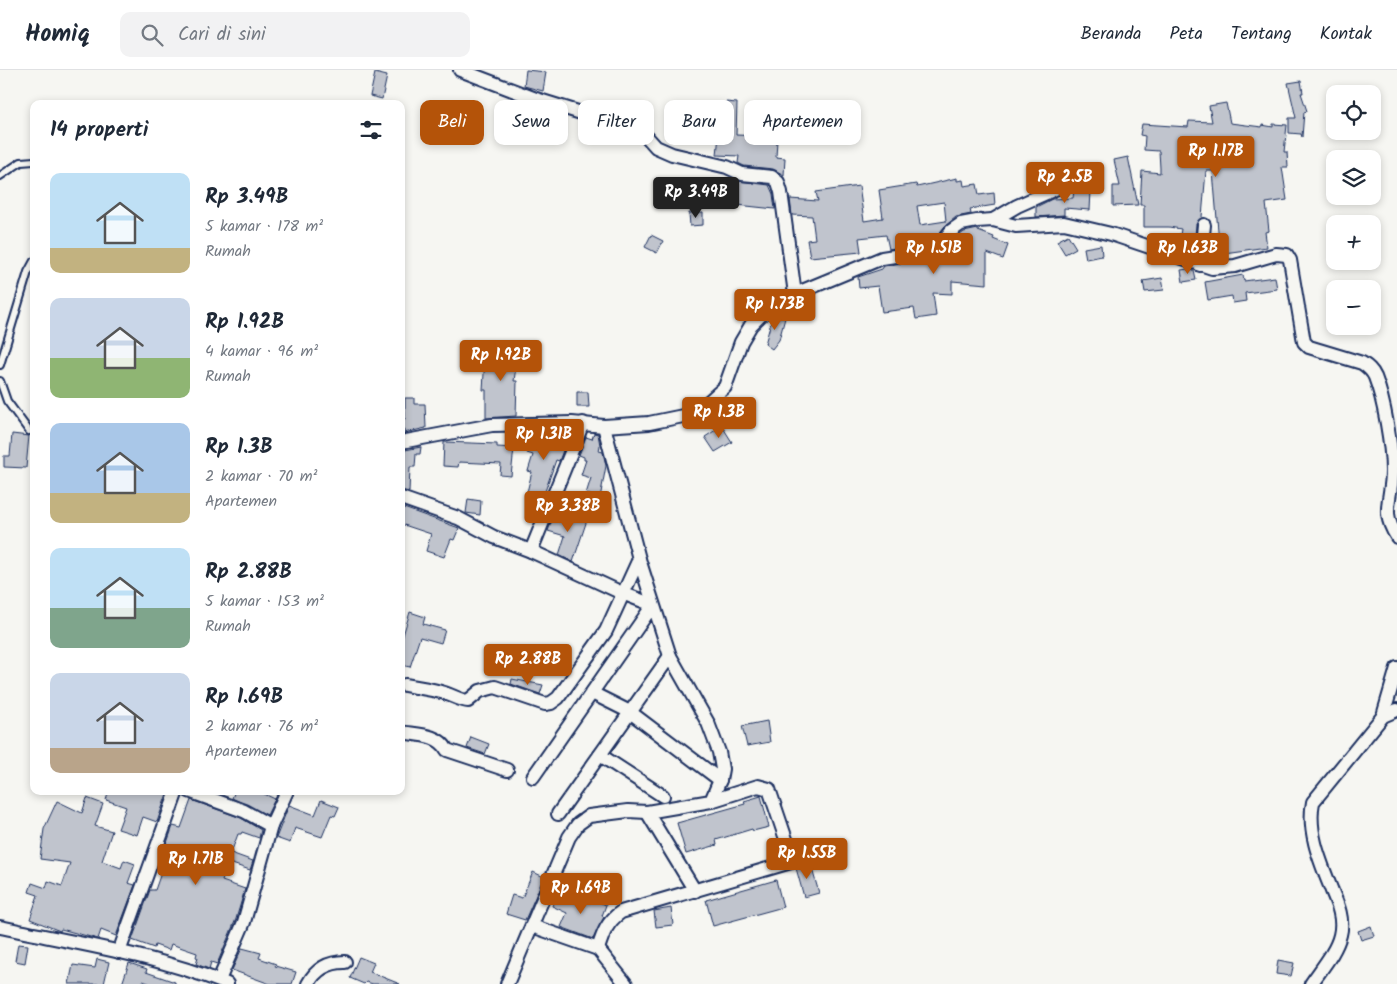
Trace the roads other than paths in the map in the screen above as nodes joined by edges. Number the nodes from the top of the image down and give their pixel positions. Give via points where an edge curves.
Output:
1 (460, 70) edge
2 (30, 161) edge
3 (1091, 173) dead end
4 (0, 176) edge
5 (993, 220) junction
6 (1204, 225) dead end
7 (1200, 265) junction
8 (30, 268) edge
9 (795, 294) junction
10 (0, 365) edge
11 (0, 381) edge
12 (583, 423) junction
13 (604, 426) junction
14 (29, 432) dead end
15 (405, 441) edge
16 (405, 499) edge
17 (1397, 537) edge
18 (531, 550) junction
19 (639, 559) junction
20 (622, 593) junction
21 (653, 605) junction
22 (670, 656) junction
23 (1397, 668) edge
24 (405, 687) edge
25 (592, 693) junction
26 (1397, 710) edge
27 (630, 712) junction
28 (1383, 716) junction
29 (405, 733) edge
30 (600, 755) junction
31 (507, 770) dead end
32 (533, 777) dead end
33 (720, 780) junction
34 (176, 795) edge
35 (201, 795) edge
36 (285, 795) edge
37 (663, 796) dead end
38 (711, 801) junction
39 (647, 812) junction
40 (558, 814) dead end
41 (271, 826) junction
42 (695, 892) junction
43 (532, 926) junction
44 (0, 927) edge
45 (598, 949) junction
46 (119, 952) junction
47 (345, 962) dead end
48 (223, 983) edge
49 (308, 984) edge
50 (507, 984) edge
51 (626, 984) edge
52 (1311, 984) edge

1 - 9 street via 536,99 636,130 656,147 672,154 742,174 772,177 778,182 780,192
2 - 4 lane via 20,162
3 - 5 street
5 - 7 street via 1016,226 1064,223 1111,234
5 - 9 street via 961,224 942,242 926,251 882,258
6 - 7 street
7 - 17 street via 1212,268 1235,266 1276,254 1287,256 1304,342 1309,347 1370,368 1375,376 1385,420 1392,470 1387,516
8 - 10 lane
9 - 13 street via 768,308 751,325 741,342 726,387 706,404 683,416
11 - 14 lane via 7,401
12 - 13 street
12 - 15 street via 492,425
12 - 18 street
13 - 19 street
16 - 18 street
18 - 20 street
19 - 20 street
19 - 21 street
20 - 21 street
20 - 24 street via 606,631 562,693 551,703 545,704 495,687 480,691 468,702 441,692
21 - 22 street
21 - 25 street
22 - 27 street
22 - 33 street via 708,722 719,752
23 - 28 street
25 - 27 street
25 - 32 street
26 - 28 street
27 - 30 street
27 - 33 street
28 - 52 street via 1313,802 1310,816 1314,840 1342,922 1335,948
29 - 31 street via 437,739 447,750
30 - 37 street
30 - 40 street
33 - 38 street
34 - 46 street
35 - 41 street via 244,811
36 - 41 street
38 - 39 street
38 - 42 street via 758,786 769,789 792,860 788,864
39 - 42 street
39 - 43 street via 589,816 578,824
41 - 48 street
42 - 45 street via 621,912 606,927
43 - 45 street
43 - 50 street
44 - 46 street
45 - 51 street
46 - 48 street via 203,974
47 - 49 street via 320,968

